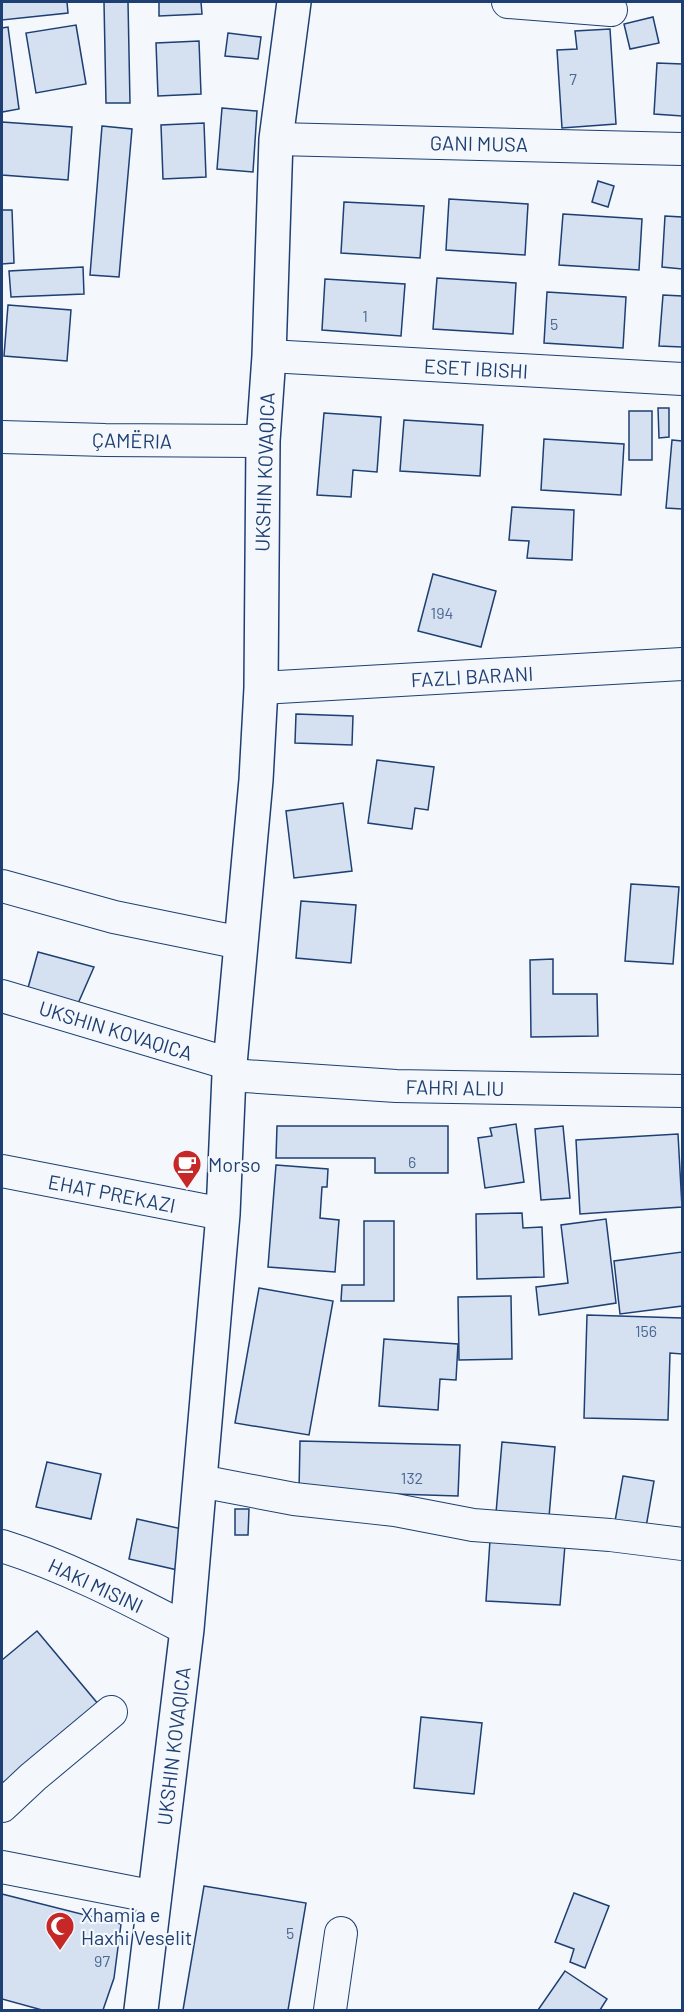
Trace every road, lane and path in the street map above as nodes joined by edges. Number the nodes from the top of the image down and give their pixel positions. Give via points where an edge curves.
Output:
1 (294, 2) edge
2 (508, 2) edge
3 (611, 10) dead end
4 (276, 139) junction
5 (682, 149) edge
6 (268, 356) junction
7 (682, 379) edge
8 (2, 436) edge
9 (263, 441) junction
10 (682, 664) edge
11 (261, 688) junction
12 (2, 886) edge
13 (241, 943) junction
14 (2, 996) edge
15 (229, 1070) junction
16 (682, 1091) edge
17 (2, 1171) edge
18 (223, 1214) junction
19 (200, 1480) junction
20 (682, 1544) edge
21 (2, 1546) edge
22 (187, 1629) junction
23 (111, 1712) dead end
24 (2, 1806) edge
25 (2, 1867) edge
26 (155, 1897) junction
27 (342, 1933) dead end
28 (141, 2010) edge
29 (330, 2010) edge

1 - 4 street, UKSHIN KOVAQICA
2 - 3 street
4 - 5 street, GANI MUSA
4 - 6 street, UKSHIN KOVAQICA
6 - 7 street, ESET IBISHI
6 - 9 street, UKSHIN KOVAQICA
8 - 9 street, ÇAMËRIA
9 - 11 street, UKSHIN KOVAQICA
10 - 11 street, FAZLI BARANI
11 - 13 street, UKSHIN KOVAQICA
12 - 13 street via 114,917
13 - 15 street, UKSHIN KOVAQICA
14 - 15 street, UKSHIN KOVAQICA
15 - 16 street, FAHRI ALIU via 396,1086
15 - 18 street, UKSHIN KOVAQICA
17 - 18 street, EHAT PREKAZI
18 - 19 street, UKSHIN KOVAQICA
19 - 20 street via 294,1499 395,1510 472,1525
19 - 22 street, UKSHIN KOVAQICA
21 - 22 street, HAKI MISINI via 85,1579
22 - 26 street, UKSHIN KOVAQICA
23 - 24 street
25 - 26 street
26 - 28 street, UKSHIN KOVAQICA
27 - 29 street

